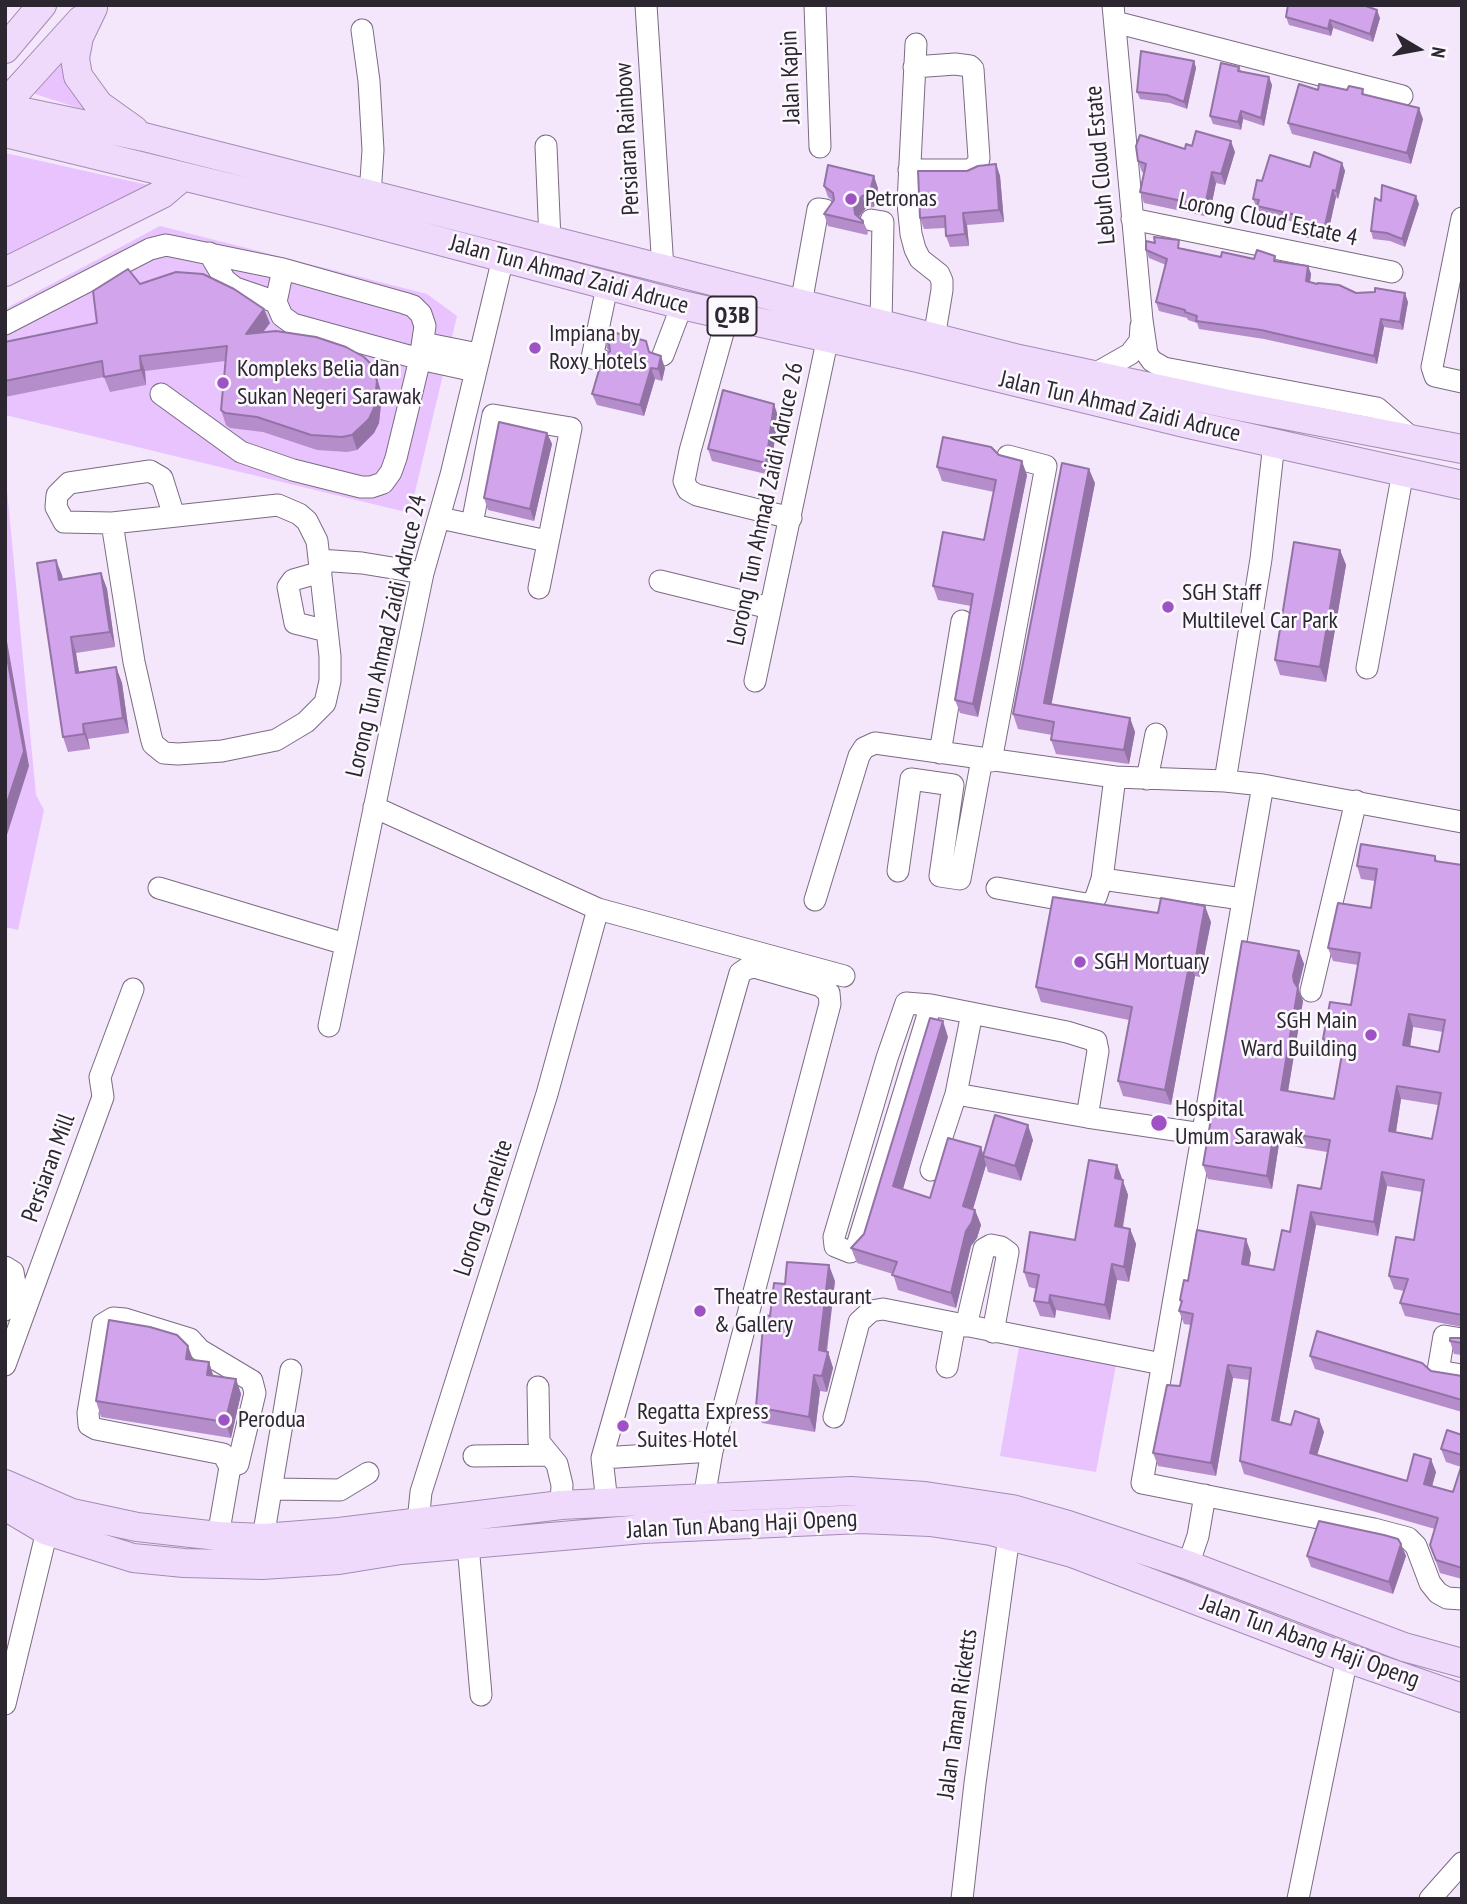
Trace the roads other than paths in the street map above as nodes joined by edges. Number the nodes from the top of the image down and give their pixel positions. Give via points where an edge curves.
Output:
1 (42, 5) edge
2 (646, 5) edge
3 (815, 5) edge
4 (94, 7) edge
5 (1114, 13) edge
6 (362, 30) dead end
7 (916, 44) dead end
8 (5, 49) edge
9 (914, 67) junction
10 (1402, 96) dead end
11 (5, 106) edge
12 (5, 133) edge
13 (144, 137) junction
14 (546, 146) dead end
15 (820, 147) dead end
16 (909, 170) junction
17 (182, 177) junction
18 (370, 195) junction
19 (825, 211) edge
20 (1462, 218) edge
21 (1132, 219) junction
22 (871, 220) dead end
23 (550, 240) junction
24 (209, 253) junction
25 (503, 258) junction
26 (283, 269) junction
27 (663, 269) junction
28 (5, 272) edge
29 (1392, 272) dead end
30 (607, 286) junction
31 (276, 302) junction
32 (801, 304) junction
33 (682, 305) junction
34 (728, 315) junction
35 (1142, 320) junction
36 (5, 324) edge
37 (881, 324) junction
38 (828, 337) junction
39 (934, 338) junction
40 (421, 351) junction
41 (663, 355) edge
42 (601, 360) edge
43 (476, 363) junction
44 (1164, 369) junction
45 (1093, 375) junction
46 (1132, 382) junction
47 (1462, 382) edge
48 (161, 394) dead end
49 (466, 409) junction
50 (493, 415) junction
51 (1414, 440) junction
52 (1274, 443) junction
53 (1462, 449) edge
54 (1008, 456) edge
55 (1403, 472) junction
56 (1462, 485) edge
57 (174, 516) junction
58 (440, 518) junction
59 (791, 518) junction
60 (112, 523) junction
61 (472, 524) junction
62 (547, 541) junction
63 (320, 566) junction
64 (423, 573) junction
65 (660, 581) dead end
66 (538, 588) dead end
67 (770, 608) junction
68 (962, 621) dead end
69 (327, 631) junction
70 (1367, 668) dead end
71 (755, 681) dead end
72 (1156, 734) dead end
73 (948, 754) junction
74 (986, 760) junction
75 (1115, 777) junction
76 (1147, 779) junction
77 (1225, 781) junction
78 (953, 785) junction
79 (1263, 785) junction
80 (1356, 801) junction
81 (374, 807) junction
82 (1462, 822) edge
83 (898, 871) dead end
84 (1102, 879) junction
85 (159, 888) dead end
86 (997, 888) dead end
87 (815, 900) dead end
88 (1242, 900) junction
89 (598, 909) junction
90 (345, 944) junction
91 (844, 976) dead end
92 (133, 989) dead end
93 (1311, 991) dead end
94 (931, 1005) junction
95 (972, 1013) junction
96 (329, 1026) dead end
97 (956, 1094) junction
98 (1087, 1117) junction
99 (1202, 1134) junction
100 (931, 1170) dead end
101 (5, 1267) edge
102 (5, 1310) edge
103 (961, 1325) junction
104 (993, 1332) junction
105 (1462, 1339) edge
106 (1162, 1364) junction
107 (5, 1365) edge
108 (947, 1367) dead end
109 (291, 1370) dead end
110 (1462, 1375) edge
111 (538, 1387) dead end
112 (834, 1417) dead end
113 (712, 1451) junction
114 (549, 1455) junction
115 (474, 1456) dead end
116 (602, 1458) junction
117 (230, 1467) junction
118 (368, 1473) dead end
119 (5, 1485) edge
120 (273, 1489) junction
121 (1205, 1495) junction
122 (704, 1498) junction
123 (607, 1503) junction
124 (5, 1506) edge
125 (561, 1506) junction
126 (418, 1522) junction
127 (47, 1531) junction
128 (218, 1536) junction
129 (1009, 1536) junction
130 (264, 1538) junction
131 (468, 1545) junction
132 (1188, 1565) junction
133 (1462, 1599) edge
134 (1404, 1647) junction
135 (1347, 1658) junction
136 (1462, 1662) edge
137 (1462, 1676) edge
138 (481, 1695) dead end
139 (1462, 1698) edge
140 (5, 1704) edge
141 (1462, 1863) edge
142 (962, 1899) edge
143 (1298, 1899) edge
144 (1430, 1899) edge

1 - 8 main road
2 - 27 street, Persiaran Rainbow
3 - 15 street, Jalan Kapin
4 - 11 main road
4 - 13 main road via 79,37 78,76 99,106
5 - 10 street
5 - 21 street, Lebuh Cloud Estate
6 - 18 street via 373,140
7 - 9 street
9 - 16 street
9 - 16 street via 955,64 973,69 979,158 971,170
11 - 13 main road, Jalan Tun Ahmad Zaidi Adruce
12 - 17 main road, Jalan Tun Ahmad Zaidi Adruce / Q3B
13 - 18 main road, Jalan Tun Ahmad Zaidi Adruce
14 - 23 street
16 - 39 street via 915,249 942,281
17 - 25 main road, Jalan Tun Ahmad Zaidi Adruce / Q3B
17 - 28 main road via 162,194
18 - 23 main road, Jalan Tun Ahmad Zaidi Adruce
19 - 32 street via 818,209
20 - 47 street via 1432,367 1435,376
21 - 29 street, Lorong Cloud Estate 4
21 - 35 street, Lebuh Cloud Estate
22 - 37 street via 884,222
23 - 27 main road, Jalan Tun Ahmad Zaidi Adruce
24 - 26 street
24 - 31 street via 235,288
24 - 36 street via 166,246 150,249
25 - 30 main road, Jalan Tun Ahmad Zaidi Adruce / Q3B
25 - 43 street, Lorong Tun Ahmad Zaidi Adruce 24
26 - 31 street
26 - 40 street via 413,306 425,326
27 - 32 main road, Jalan Tun Ahmad Zaidi Adruce
30 - 33 main road, Jalan Tun Ahmad Zaidi Adruce / Q3B
30 - 42 street via 592,358
31 - 40 street via 282,316 293,324
32 - 37 main road, Jalan Tun Ahmad Zaidi Adruce
33 - 34 main road, Jalan Tun Ahmad Zaidi Adruce / Q3B
33 - 41 street
34 - 38 main road, Jalan Tun Ahmad Zaidi Adruce / Q3B
34 - 59 street via 684,481 697,495
35 - 44 street, Lebuh Cloud Estate via 1147,354
35 - 45 street via 1140,341 1130,354
37 - 39 main road, Jalan Tun Ahmad Zaidi Adruce
38 - 52 main road, Jalan Tun Ahmad Zaidi Adruce / Q3B
38 - 59 street, Lorong Tun Ahmad Zaidi Adruce 26
39 - 45 main road, Jalan Tun Ahmad Zaidi Adruce
40 - 43 street
40 - 48 street via 391,472 372,488 293,470 241,452
43 - 49 street, Lorong Tun Ahmad Zaidi Adruce 24
44 - 46 street
44 - 51 street via 1377,408
45 - 46 main road, Jalan Tun Ahmad Zaidi Adruce
46 - 51 main road, Jalan Tun Ahmad Zaidi Adruce
49 - 50 street
49 - 58 street, Lorong Tun Ahmad Zaidi Adruce 24
50 - 61 street
50 - 62 street via 570,428
51 - 53 main road, Jalan Tun Ahmad Zaidi Adruce
52 - 55 main road, Jalan Tun Ahmad Zaidi Adruce / Q3B
52 - 77 street via 1261,559
54 - 74 street via 1045,466
55 - 56 main road, Jalan Tun Ahmad Zaidi Adruce / Q3B
55 - 70 street
57 - 60 street
57 - 60 street via 162,478 150,471 69,483 57,495 56,508 64,522
57 - 63 street via 278,505 287,508 307,521 317,541
58 - 61 street
58 - 64 street, Lorong Tun Ahmad Zaidi Adruce 24
59 - 67 street, Lorong Tun Ahmad Zaidi Adruce 26
60 - 69 street via 134,662 153,744 164,753 261,744 306,722 325,703 328,692
61 - 62 street
62 - 66 street
63 - 64 street via 362,563
63 - 69 street
63 - 69 street via 288,587 295,623
64 - 81 street, Lorong Tun Ahmad Zaidi Adruce 24
65 - 67 street
67 - 71 street, Lorong Tun Ahmad Zaidi Adruce 26
68 - 73 street
72 - 76 street
73 - 74 street
73 - 78 street
73 - 87 street via 875,743 864,748
74 - 75 street
74 - 78 street via 960,879 940,876
75 - 76 street
75 - 84 street
76 - 77 street
77 - 79 street
78 - 83 street via 911,779
79 - 80 street
79 - 88 street
80 - 82 street
80 - 93 street
81 - 89 street
81 - 90 street, Lorong Tun Ahmad Zaidi Adruce 24
84 - 86 street via 1096,897 1086,904
84 - 88 street
85 - 90 street
88 - 99 street
89 - 91 street
89 - 126 street, Lorong Carmelite via 547,1094 421,1492
90 - 96 street, Lorong Tun Ahmad Zaidi Adruce 24
92 - 107 street, Persiaran Mill via 100,1077 103,1097
94 - 94 street via 910,1002 904,1006 834,1237 835,1246 850,1252 857,1247
94 - 95 street
95 - 97 street
95 - 98 street via 1096,1041
97 - 98 street
97 - 100 street
98 - 99 street
99 - 106 street
101 - 102 street via 13,1272 16,1289
103 - 104 street
103 - 104 street via 984,1250 991,1245 1001,1247 1008,1252
103 - 108 street
103 - 112 street via 883,1309 871,1311 859,1322
104 - 106 street
105 - 110 street via 1444,1336 1438,1371
106 - 121 street via 1142,1483
109 - 120 street
111 - 114 street via 540,1442
113 - 116 street
113 - 116 street via 831,1004 829,993 821,986 754,967 740,973
113 - 122 street
114 - 115 street
114 - 125 street via 557,1464 562,1485
116 - 123 street
117 - 117 street via 223,1454 89,1425 103,1324 113,1318 125,1319 190,1339 252,1381 255,1393 238,1464
117 - 128 street
118 - 120 street via 340,1490
119 - 128 main road, Jalan Tun Abang Haji Openg via 72,1513 137,1527
120 - 130 street
121 - 132 street
121 - 133 street via 1408,1538 1438,1593
122 - 123 main road, Jalan Tun Abang Haji Openg
122 - 132 main road, Jalan Tun Abang Haji Openg via 851,1491 925,1496 1012,1509
123 - 125 main road, Jalan Tun Abang Haji Openg
124 - 127 main road, Jalan Tun Abang Haji Openg
125 - 126 main road, Jalan Tun Abang Haji Openg
126 - 130 main road, Jalan Tun Abang Haji Openg
127 - 131 main road, Jalan Tun Abang Haji Openg via 133,1558 184,1563 262,1565
127 - 140 street
128 - 130 main road, Jalan Tun Abang Haji Openg
129 - 131 main road, Jalan Tun Abang Haji Openg via 930,1522 861,1519 643,1529
129 - 135 main road, Jalan Tun Abang Haji Openg via 1072,1553
129 - 142 street, Jalan Taman Ricketts
131 - 138 street
132 - 134 main road, Jalan Tun Abang Haji Openg
134 - 136 main road, Jalan Tun Abang Haji Openg
134 - 137 main road via 1439,1669
135 - 139 main road, Jalan Tun Abang Haji Openg
135 - 143 street
141 - 144 street

